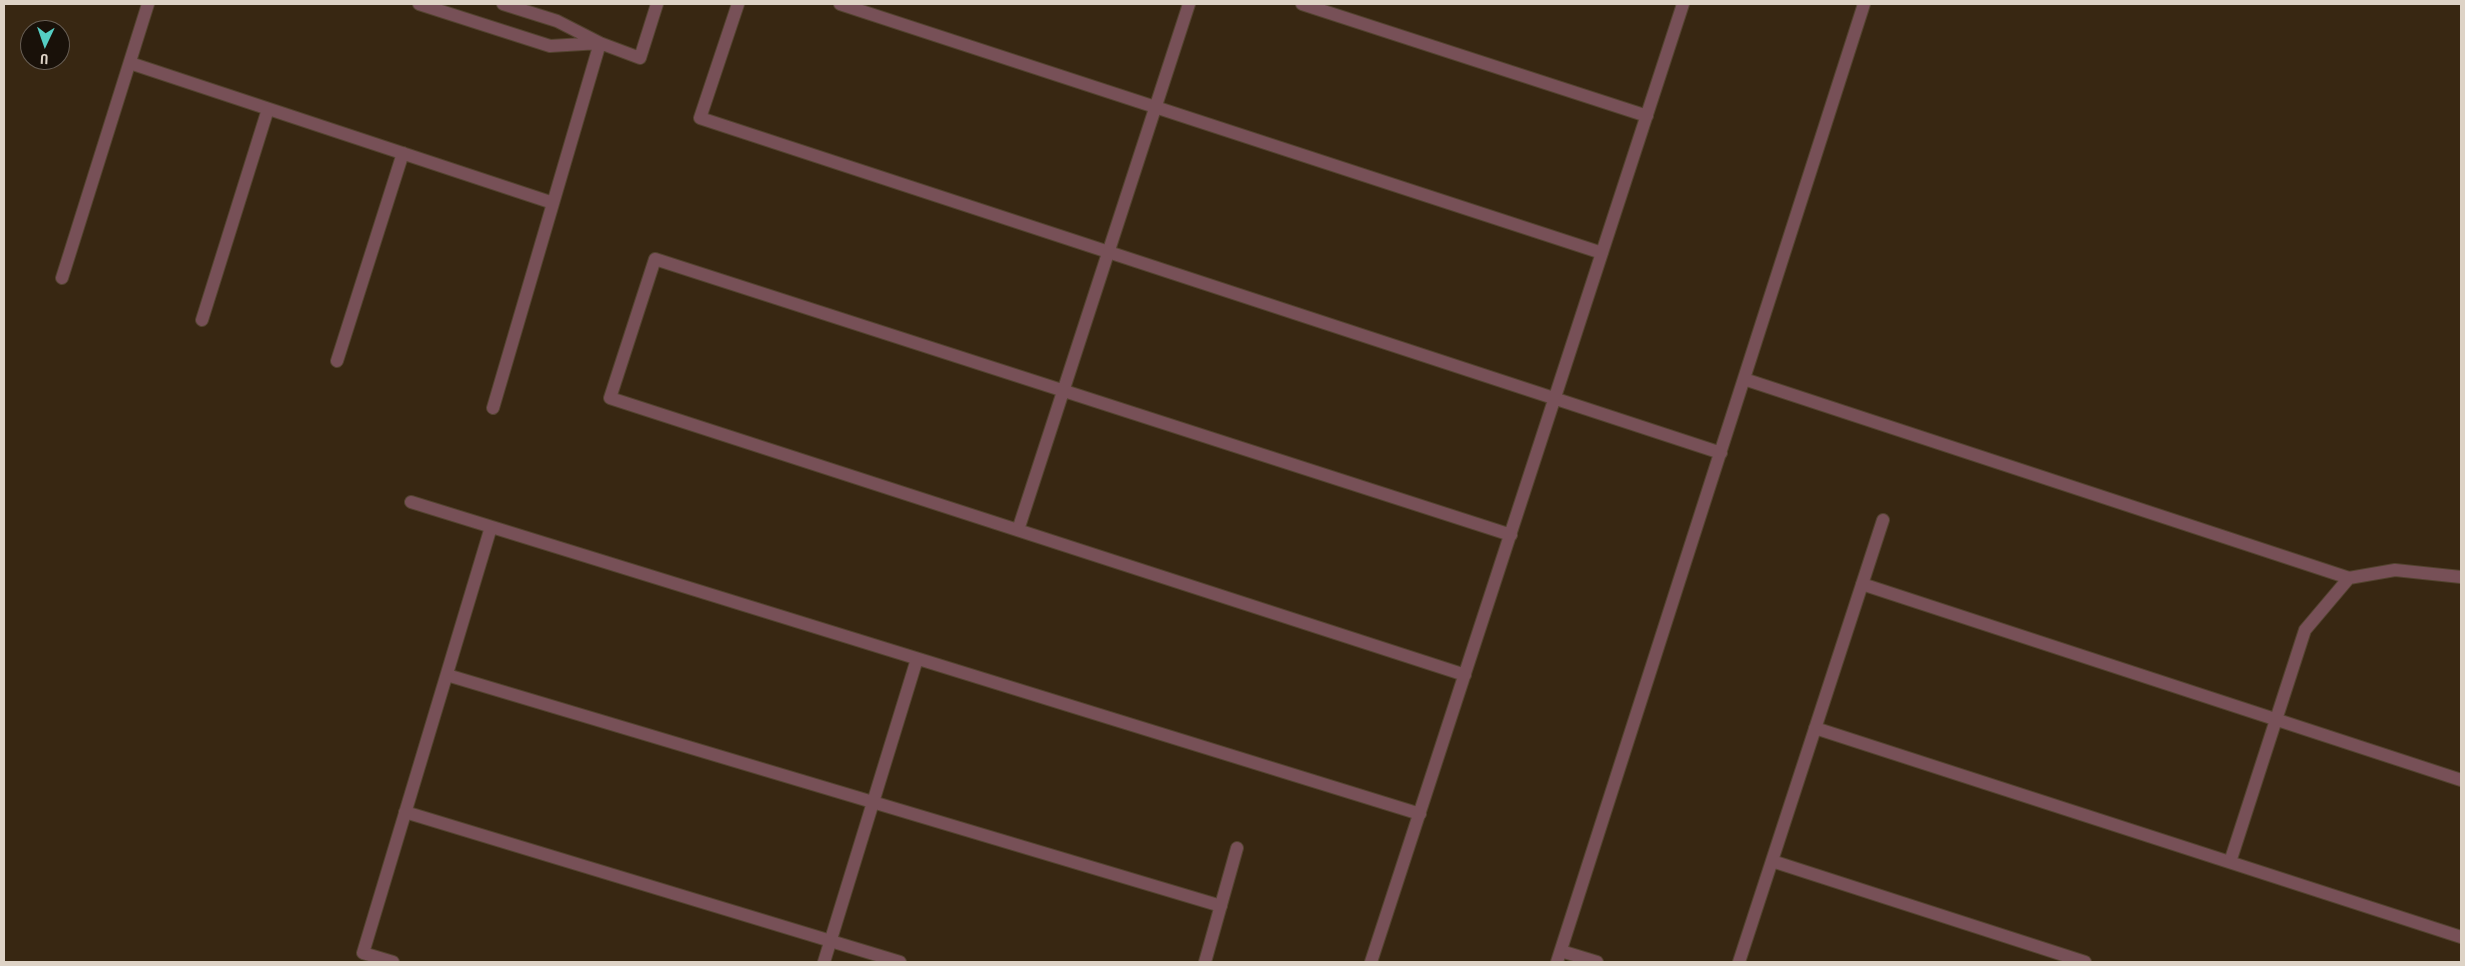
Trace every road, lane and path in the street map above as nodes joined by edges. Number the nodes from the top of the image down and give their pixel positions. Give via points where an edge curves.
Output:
1 (148, 4) edge
2 (419, 4) edge
3 (503, 4) edge
4 (657, 4) edge
5 (738, 4) edge
6 (840, 4) edge
7 (1189, 4) edge
8 (1302, 4) edge
9 (1683, 4) edge
10 (1864, 4) edge
11 (600, 44) junction
12 (130, 63) junction
13 (1156, 107) junction
14 (268, 109) junction
15 (1647, 116) junction
16 (402, 153) junction
17 (553, 203) junction
18 (1108, 252) junction
19 (1602, 254) junction
20 (62, 278) dead end
21 (202, 320) dead end
22 (337, 361) dead end
23 (1744, 379) junction
24 (1064, 391) junction
25 (1555, 399) junction
26 (493, 408) dead end
27 (1721, 453) junction
28 (411, 502) dead end
29 (1883, 520) dead end
30 (491, 527) junction
31 (1018, 530) junction
32 (1511, 535) junction
33 (2461, 576) edge
34 (2349, 578) junction
35 (1862, 584) junction
36 (917, 659) junction
37 (447, 674) junction
38 (1465, 675) junction
39 (2276, 719) junction
40 (1815, 728) junction
41 (2461, 780) edge
42 (873, 802) junction
43 (405, 812) junction
44 (1420, 814) junction
45 (1237, 848) dead end
46 (1772, 861) junction
47 (2230, 862) junction
48 (1221, 906) junction
49 (2461, 937) edge
50 (831, 941) junction
51 (1559, 956) edge
52 (393, 962) edge
53 (824, 962) edge
54 (900, 962) edge
55 (1205, 962) edge
56 (1371, 962) edge
57 (1597, 962) edge
58 (1739, 962) edge
59 (2085, 962) edge

1 - 12 street
2 - 11 street via 550,46
3 - 11 street via 557,21
4 - 11 street via 640,58
5 - 18 street via 700,118
6 - 13 street
7 - 13 street
8 - 15 street
9 - 15 street
10 - 23 street
11 - 17 street
12 - 14 street
12 - 20 street
13 - 18 street
13 - 19 street
14 - 16 street
14 - 21 street
15 - 19 street
16 - 17 street
16 - 22 street
17 - 26 street
18 - 24 street
18 - 25 street
19 - 25 street
23 - 27 street
23 - 34 street
24 - 31 street
24 - 31 street via 656,259 610,398
24 - 32 street
25 - 27 street
25 - 32 street
27 - 51 street
28 - 30 street
29 - 35 street
30 - 36 street
30 - 37 street
31 - 38 street
32 - 38 street
33 - 34 street via 2395,570
34 - 39 street via 2305,630
35 - 39 street
35 - 40 street
36 - 42 street
36 - 44 street
37 - 42 street
37 - 43 street
38 - 44 street
39 - 41 street
39 - 47 street
40 - 46 street
40 - 47 street
42 - 48 street
42 - 50 street
43 - 50 street
43 - 52 street via 363,953
44 - 56 street
45 - 48 street
46 - 58 street
46 - 59 street
47 - 49 street
48 - 55 street
50 - 53 street
50 - 54 street
51 - 57 street

